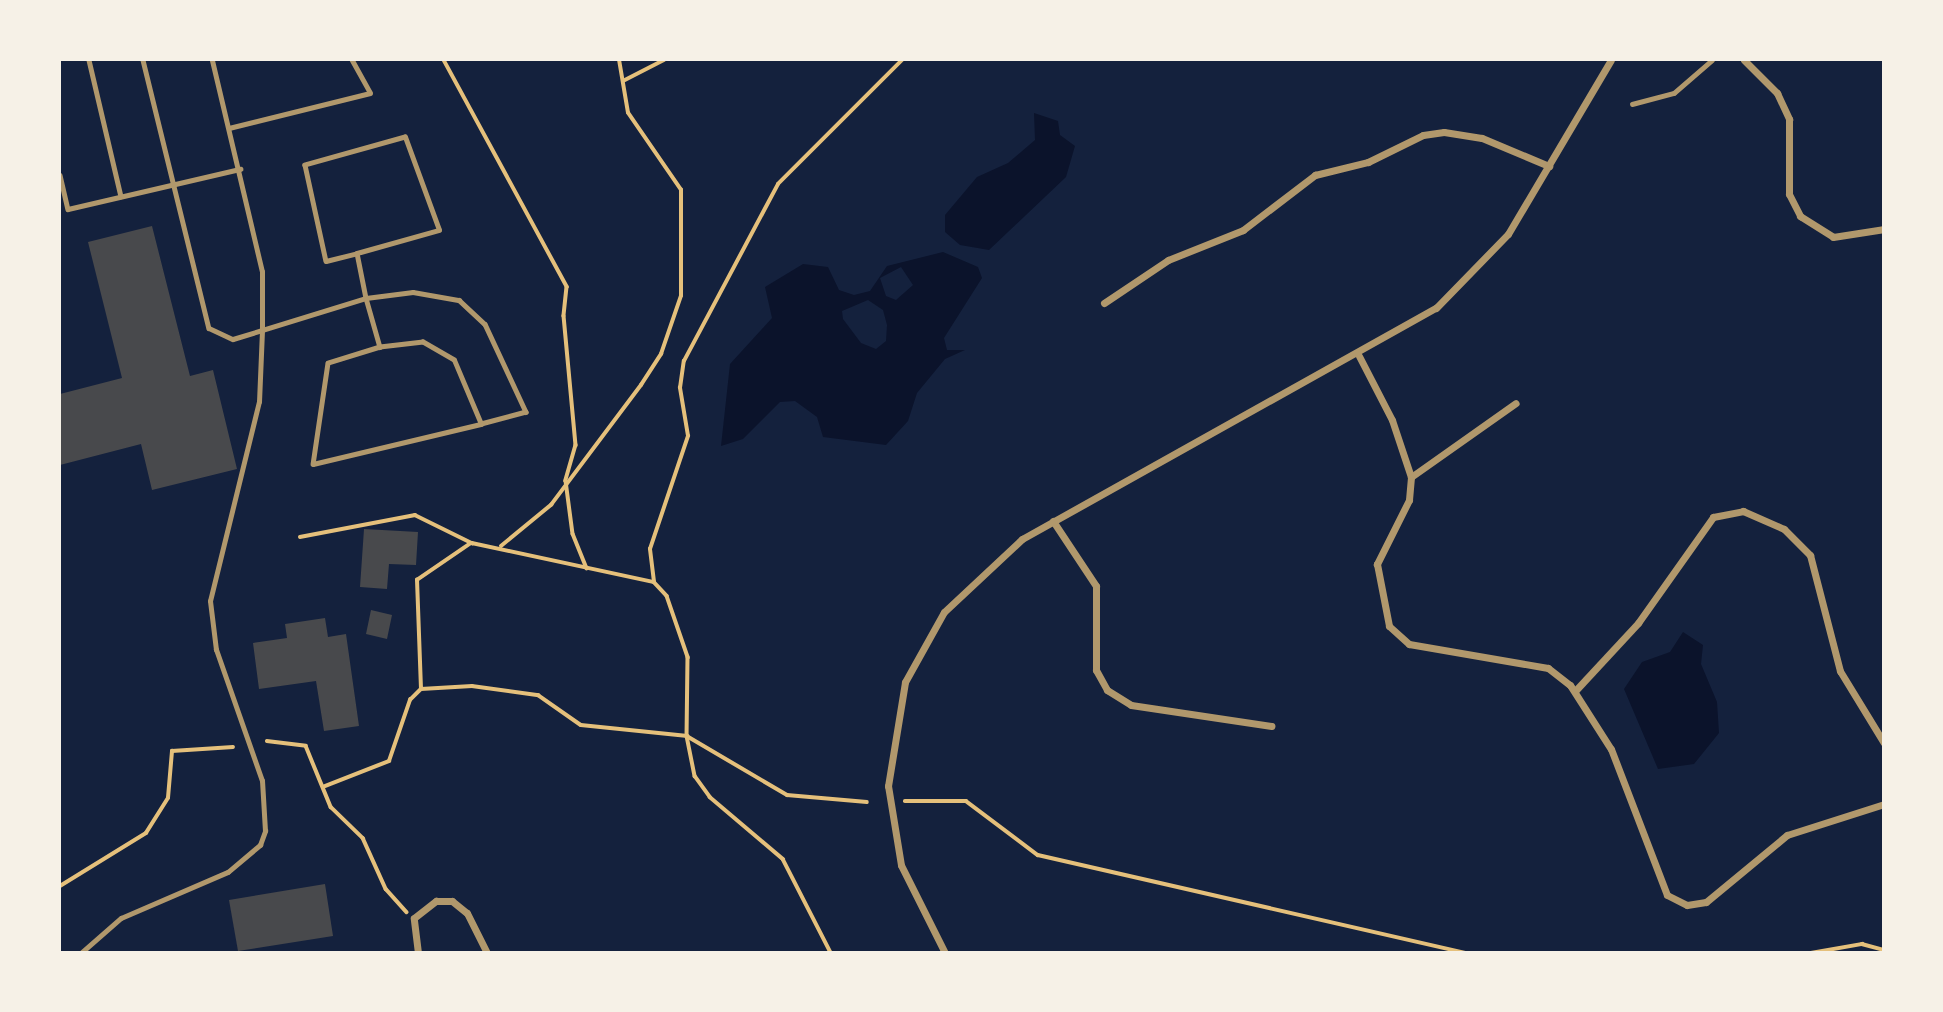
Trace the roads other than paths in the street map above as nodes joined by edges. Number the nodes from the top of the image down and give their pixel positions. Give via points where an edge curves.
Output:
1 (89, 60) edge
2 (143, 60) edge
3 (212, 60) edge
4 (352, 60) edge
5 (1611, 60) edge
6 (1712, 60) edge
7 (1744, 60) edge
8 (1633, 104) dead end
9 (229, 128) junction
10 (1549, 166) junction
11 (240, 169) junction
12 (60, 175) edge
13 (173, 184) junction
14 (121, 196) junction
15 (1884, 229) edge
16 (358, 253) junction
17 (366, 298) junction
18 (1104, 303) dead end
19 (262, 329) junction
20 (380, 348) junction
21 (1359, 356) junction
22 (1516, 404) dead end
23 (481, 424) junction
24 (1411, 477) junction
25 (1053, 521) junction
26 (1576, 691) junction
27 (1271, 726) dead end
28 (1884, 743) edge
29 (1884, 804) edge
30 (81, 953) edge
31 (418, 953) edge
32 (487, 953) edge
33 (945, 953) edge

1 - 14 lane
2 - 13 lane
3 - 9 lane
4 - 9 lane via 370,93
5 - 10 street
6 - 8 lane via 1674,93
7 - 15 street via 1786,112 1789,194 1800,216 1833,237
9 - 11 lane
10 - 18 street via 1482,138 1456,132 1423,135 1368,162 1315,175 1243,230 1168,260
10 - 21 street via 1508,234 1465,283
11 - 13 lane
11 - 19 lane via 262,272
12 - 14 lane via 68,209
13 - 14 lane
13 - 19 lane via 209,328 233,339
16 - 16 lane via 327,261 304,165 405,137 439,230
16 - 17 lane
17 - 19 lane
17 - 20 lane
17 - 23 lane via 413,292 459,300 485,324 526,412
19 - 30 lane via 259,402 210,601 216,650 262,781 265,831 260,845 228,872 121,918
20 - 23 lane via 423,342 454,359
20 - 23 lane via 328,363 313,464
21 - 24 street via 1392,420
21 - 25 street
22 - 24 street
24 - 26 street via 1409,500 1377,564 1382,607 1395,635 1409,643 1548,668
25 - 27 street via 1096,586 1096,670 1107,690 1131,705
25 - 33 street via 990,563 944,612 905,682 894,720 888,760 892,826 916,903
26 - 28 street via 1638,623 1713,517 1744,511 1784,529 1810,555 1840,671
26 - 29 street via 1611,749 1658,882 1687,905 1716,897 1787,835
31 - 32 street via 414,918 436,901 452,901 467,913

